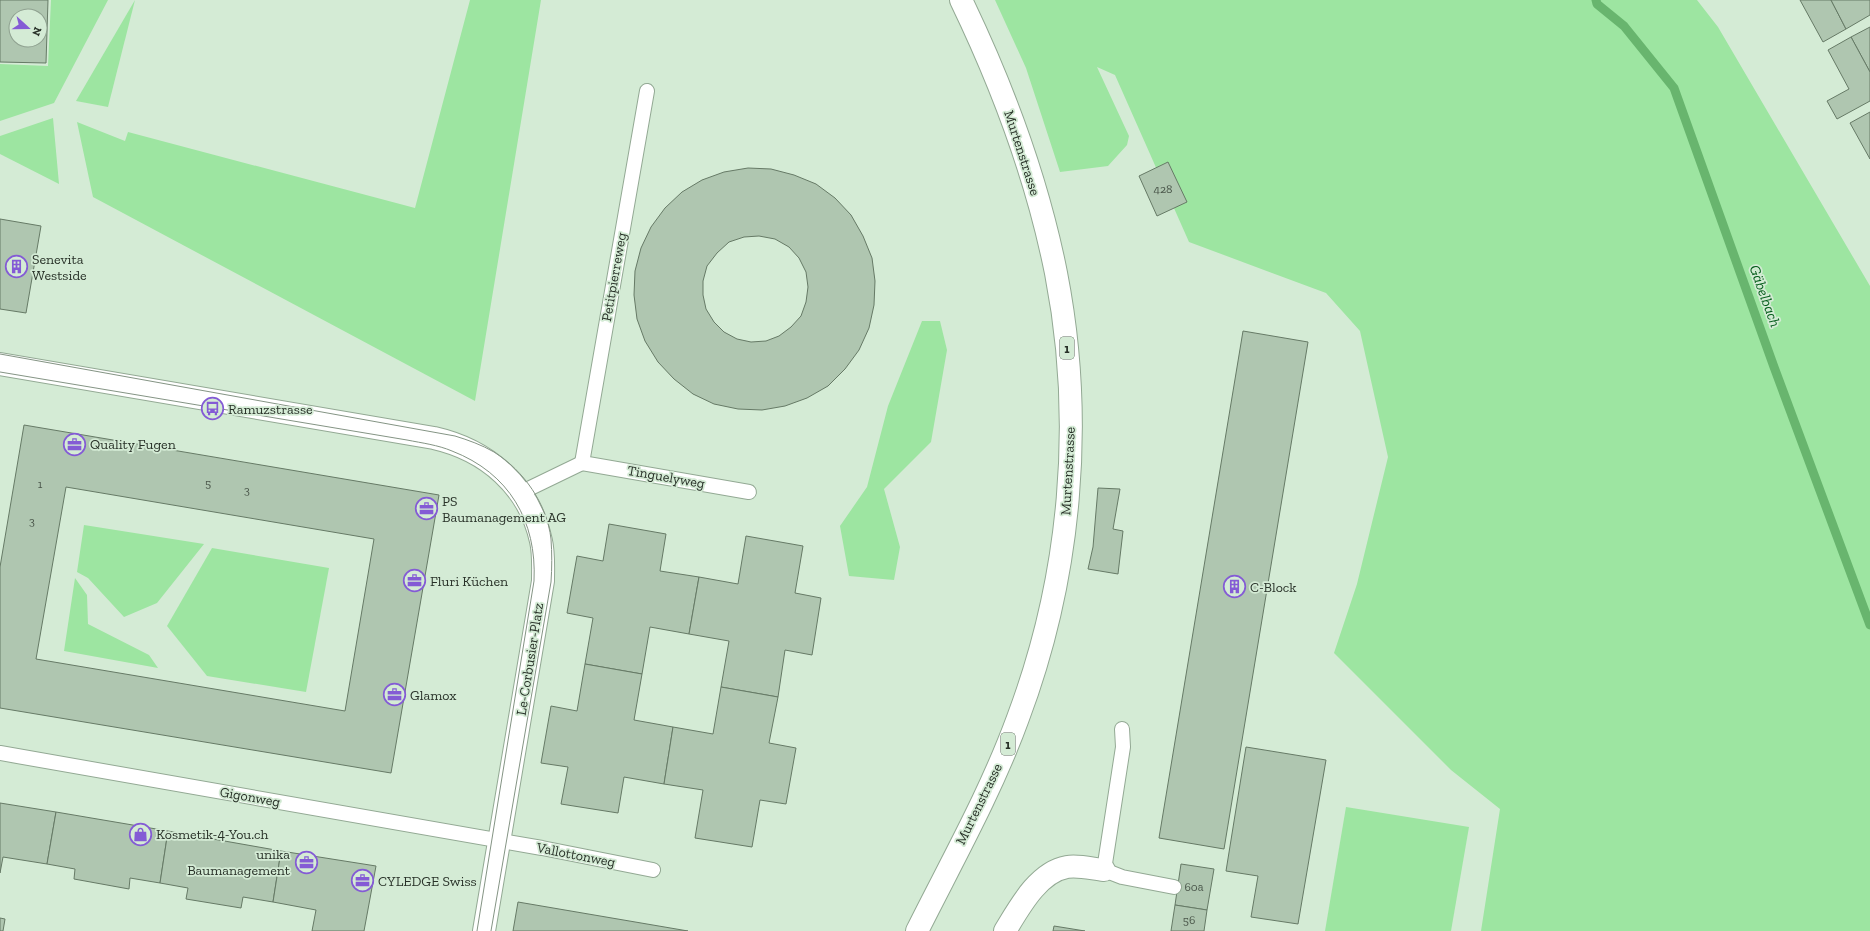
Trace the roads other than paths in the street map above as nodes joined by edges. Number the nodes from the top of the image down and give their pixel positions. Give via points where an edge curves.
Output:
1 (961, 0) edge
2 (647, 91) dead end
3 (0, 364) edge
4 (582, 463) junction
5 (749, 492) dead end
6 (520, 493) junction
7 (1122, 729) dead end
8 (0, 753) edge
9 (500, 840) junction
10 (653, 870) dead end
11 (1104, 870) junction
12 (1174, 887) dead end
13 (484, 931) edge
14 (917, 931) edge
15 (1005, 931) edge

1 - 14 street, Murtenstrasse / 1 via 1006,102 1049,243 1060,295 1068,358 1069,475 1061,558 1034,671 1018,719 991,782
2 - 4 lane, Petitpierreweg
3 - 6 street, Le-Corbusier-Platz via 453,442 473,451 504,473
4 - 5 lane, Tinguelyweg
4 - 6 lane
6 - 9 street, Le-Corbusier-Platz via 541,540 543,581
7 - 11 lane via 1123,747
8 - 9 lane, Gigonweg
9 - 10 lane, Vallottonweg
9 - 13 street, Le-Corbusier-Platz
11 - 12 lane via 1122,877
11 - 15 street via 1068,866 1055,870 1042,879

